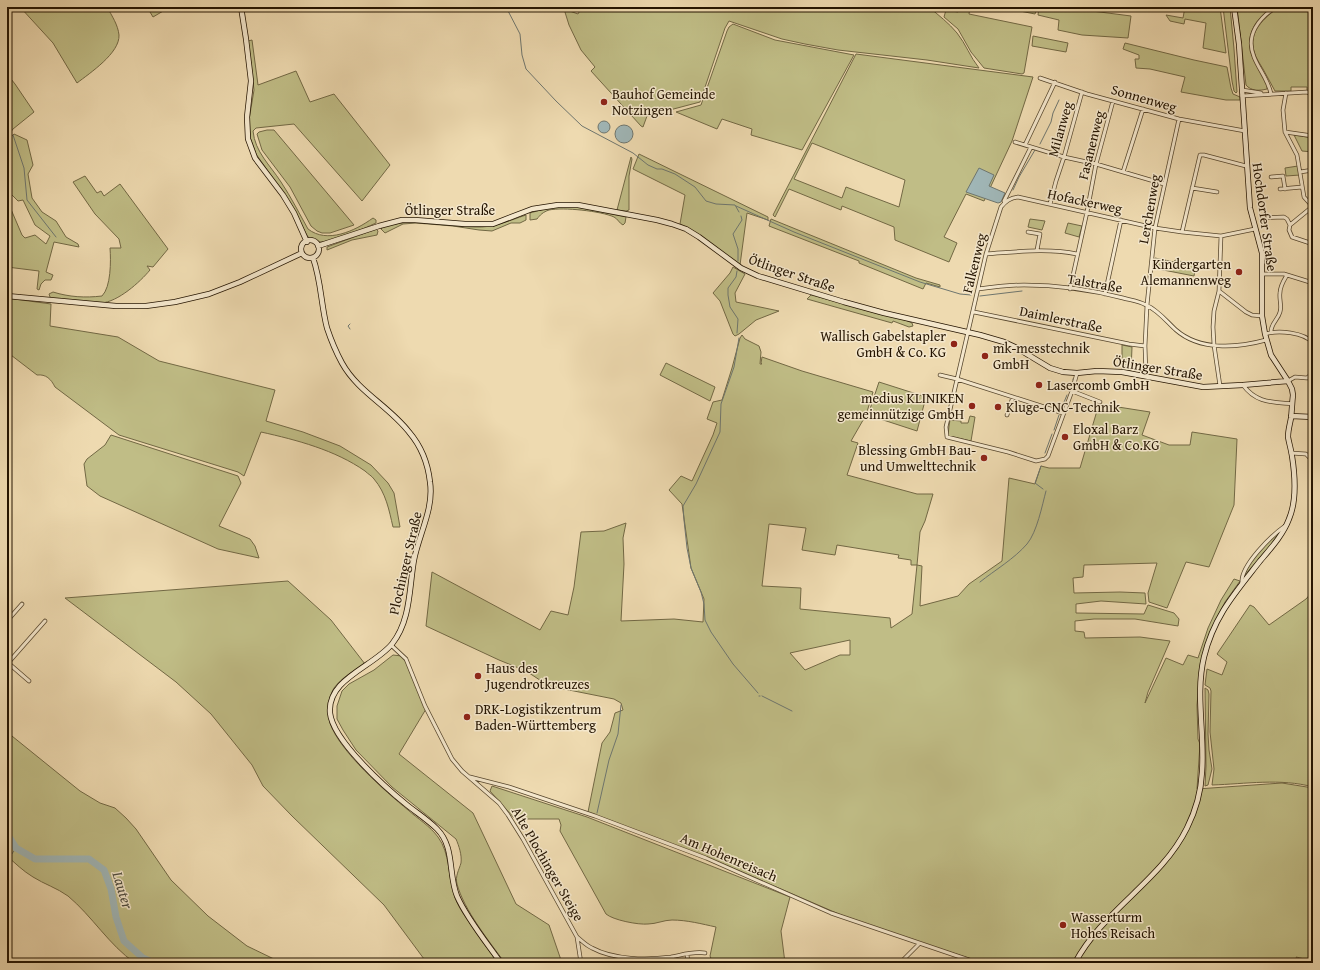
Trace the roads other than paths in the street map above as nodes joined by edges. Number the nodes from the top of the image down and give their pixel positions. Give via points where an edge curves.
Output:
1 (241, 7) edge
2 (1234, 7) edge
3 (1276, 7) edge
4 (1040, 78) dead end
5 (1055, 82) junction
6 (1082, 92) junction
7 (1242, 93) junction
8 (1286, 93) junction
9 (1271, 94) junction
10 (1313, 95) edge
11 (1113, 101) junction
12 (1143, 109) junction
13 (1179, 119) junction
14 (1245, 131) junction
15 (1285, 132) junction
16 (1313, 136) edge
17 (1015, 142) dead end
18 (1025, 145) junction
19 (1031, 147) junction
20 (1064, 156) junction
21 (1096, 164) junction
22 (1246, 166) junction
23 (1053, 170) dead end
24 (1313, 170) edge
25 (1059, 172) junction
26 (1123, 172) junction
27 (1300, 172) junction
28 (1271, 177) dead end
29 (1164, 184) junction
30 (1302, 187) junction
31 (1192, 188) junction
32 (1280, 189) dead end
33 (1285, 189) junction
34 (1217, 192) dead end
35 (1006, 201) joint
36 (1050, 204) junction
37 (1002, 207) junction
38 (1313, 207) edge
39 (1087, 212) junction
40 (1261, 218) dead end
41 (1121, 220) junction
42 (1290, 224) junction
43 (1155, 228) junction
44 (1255, 229) junction
45 (1028, 232) dead end
46 (1182, 232) junction
47 (1221, 236) junction
48 (307, 242) junction
49 (1313, 244) edge
50 (318, 246) junction
51 (1037, 250) junction
52 (302, 253) junction
53 (986, 254) junction
54 (1077, 254) junction
55 (313, 258) junction
56 (1262, 274) junction
57 (1287, 275) junction
58 (1313, 283) edge
59 (978, 289) junction
60 (1070, 289) junction
61 (1219, 291) junction
62 (1105, 294) junction
63 (7, 296) edge
64 (1147, 305) junction
65 (974, 312) junction
66 (1262, 316) junction
67 (969, 332) junction
68 (1271, 332) junction
69 (1265, 334) junction
70 (1266, 340) junction
71 (1313, 343) edge
72 (1214, 345) junction
73 (1145, 346) junction
74 (1077, 373) junction
75 (1313, 373) edge
76 (940, 375) dead end
77 (1146, 376) junction
78 (957, 379) junction
79 (1288, 381) junction
80 (1243, 385) junction
81 (1220, 386) junction
82 (1072, 391) junction
83 (1013, 397) junction
84 (1100, 402) dead end
85 (1292, 404) junction
86 (1063, 413) junction
87 (1007, 416) dead end
88 (1291, 416) junction
89 (1313, 417) edge
90 (1292, 454) junction
91 (1313, 461) edge
92 (1287, 525) junction
93 (1242, 583) junction
94 (22, 604) dead end
95 (7, 621) edge
96 (45, 621) dead end
97 (391, 645) junction
98 (8, 662) edge
99 (29, 681) dead end
100 (470, 777) junction
101 (577, 937) junction
102 (920, 944) junction
103 (687, 954) junction
104 (704, 954) dead end
105 (637, 958) junction
106 (1076, 962) edge
107 (501, 963) edge
108 (581, 963) edge
109 (637, 963) edge
110 (688, 963) edge
111 (900, 963) edge
112 (978, 963) edge

1 - 48 main road via 251,81 247,128 250,148 288,203
2 - 7 main road, Hochdorfer Straße
3 - 9 street via 1258,22 1251,37 1254,57 1267,80
4 - 5 street, Sonnenweg
5 - 6 street, Sonnenweg
5 - 18 street
6 - 11 street, Sonnenweg
6 - 20 street, Milanweg
7 - 9 street
7 - 14 main road, Hochdorfer Straße
8 - 9 street
8 - 10 street via 1307,92
8 - 15 street via 1283,110
11 - 12 street, Sonnenweg
11 - 21 street, Fasanenweg
12 - 13 street, Sonnenweg
12 - 26 street
13 - 14 street, Sonnenweg
13 - 29 street, Lerchenweg
14 - 22 main road, Hochdorfer Straße
15 - 16 street
15 - 27 street via 1297,155
17 - 18 street
18 - 19 street
19 - 20 street
19 - 37 street
20 - 21 street
20 - 25 street, Milanweg
21 - 26 street
21 - 39 street, Fasanenweg
22 - 31 street via 1200,155
22 - 44 main road, Hochdorfer Straße
23 - 25 street, Milanweg
24 - 27 street
25 - 36 street, Milanweg
26 - 29 street
27 - 30 street
28 - 33 street via 1283,176
29 - 43 street, Lerchenweg
30 - 33 street
30 - 38 street via 1304,197
31 - 34 street
31 - 46 street
32 - 33 street
35 - 36 street, Hofackerweg via 1018,197
35 - 37 street, Falkenweg
36 - 39 street, Hofackerweg
37 - 53 street, Falkenweg
38 - 42 street
39 - 41 street, Hofackerweg
39 - 54 street, Fasanenweg
40 - 42 street via 1284,217
41 - 43 street, Hofackerweg
41 - 62 street
42 - 49 street via 1292,237
43 - 46 street, Hofackerweg
43 - 64 street, Lerchenweg
44 - 47 street, Hofackerweg
44 - 56 main road, Hochdorfer Straße via 1262,253
45 - 51 street via 1040,234
46 - 47 street, Hofackerweg
47 - 61 street
48 - 50 main road via 314,241
48 - 52 main road via 302,247
50 - 55 main road via 318,254
50 - 67 main road, Ötlinger Straße via 402,220 493,224 539,208 558,204 578,205 658,220 686,229 741,268 758,276 877,311
51 - 53 street
51 - 54 street
52 - 55 main road
52 - 63 main road via 233,285 175,302 146,306 116,306
53 - 59 street, Falkenweg
54 - 60 street, Fasanenweg
55 - 97 main road, Plochinger Straße via 327,327 342,363 361,388 410,432 422,453 431,484 427,515 414,559 408,606
56 - 57 street
56 - 66 main road, Hochdorfer Straße
57 - 58 street
57 - 68 street via 1280,291 1280,314 1272,324
59 - 60 street, Talstraße via 1025,285
59 - 65 street, Falkenweg
60 - 62 street, Talstraße
61 - 66 street via 1246,312
61 - 72 street via 1214,311
62 - 64 street, Talstraße
64 - 72 street, Talstraße via 1185,337 1197,343
64 - 73 street, Lerchenweg
65 - 67 street, Falkenweg
65 - 73 street, Daimlerstraße
66 - 69 main road, Hochdorfer Straße
67 - 74 main road, Ötlinger Straße via 1009,345 1050,368
67 - 78 street, Falkenweg
68 - 69 street
68 - 71 street via 1299,334
69 - 70 main road, Hochdorfer Straße
70 - 72 street, Talstraße via 1231,346
70 - 79 main road, Hochdorfer Straße
72 - 81 street
73 - 77 street, Lerchenweg
74 - 77 main road, Ötlinger Straße via 1110,371
74 - 82 street
75 - 79 street via 1307,378 1295,377
76 - 78 street
77 - 81 main road, Ötlinger Straße via 1203,387
78 - 83 street
78 - 86 street, Falkenweg via 946,427 947,437 1036,461 1048,456
79 - 80 main road, Ötlinger Straße
79 - 85 main road, Hochdorfer Straße via 1292,389
80 - 81 main road, Ötlinger Straße
80 - 85 street via 1253,396 1262,400
82 - 84 street
82 - 86 street
83 - 86 street
83 - 87 street
85 - 88 main road, Hochdorfer Straße
88 - 89 main road
88 - 90 main road, Hochdorfer Straße via 1288,435
90 - 91 street via 1306,454
90 - 92 main road, Hochdorfer Straße via 1294,500
92 - 93 main road, Hochdorfer Straße
92 - 93 street via 1273,534 1256,554 1246,569
93 - 106 main road, Hochdorfer Straße via 1229,600 1206,649 1200,692 1202,772 1198,802 1192,816 1182,837 1164,862 1103,923
94 - 95 street
96 - 98 street
97 - 100 street, Alte Plochinger Steige via 406,659 452,759 462,772
97 - 107 main road, Plochinger Straße via 345,680 335,692 330,712 332,724 369,770 444,837 458,898
98 - 99 street
100 - 101 street, Alte Plochinger Steige via 499,803 508,815
100 - 102 street, Am Hohenreisach via 509,787 595,816 706,858 831,913
101 - 105 street via 592,948 613,956
101 - 108 street, Alte Plochinger Steige
102 - 111 street
102 - 112 street, Am Hohenreisach
103 - 104 street
103 - 105 street
103 - 110 street
105 - 109 street

